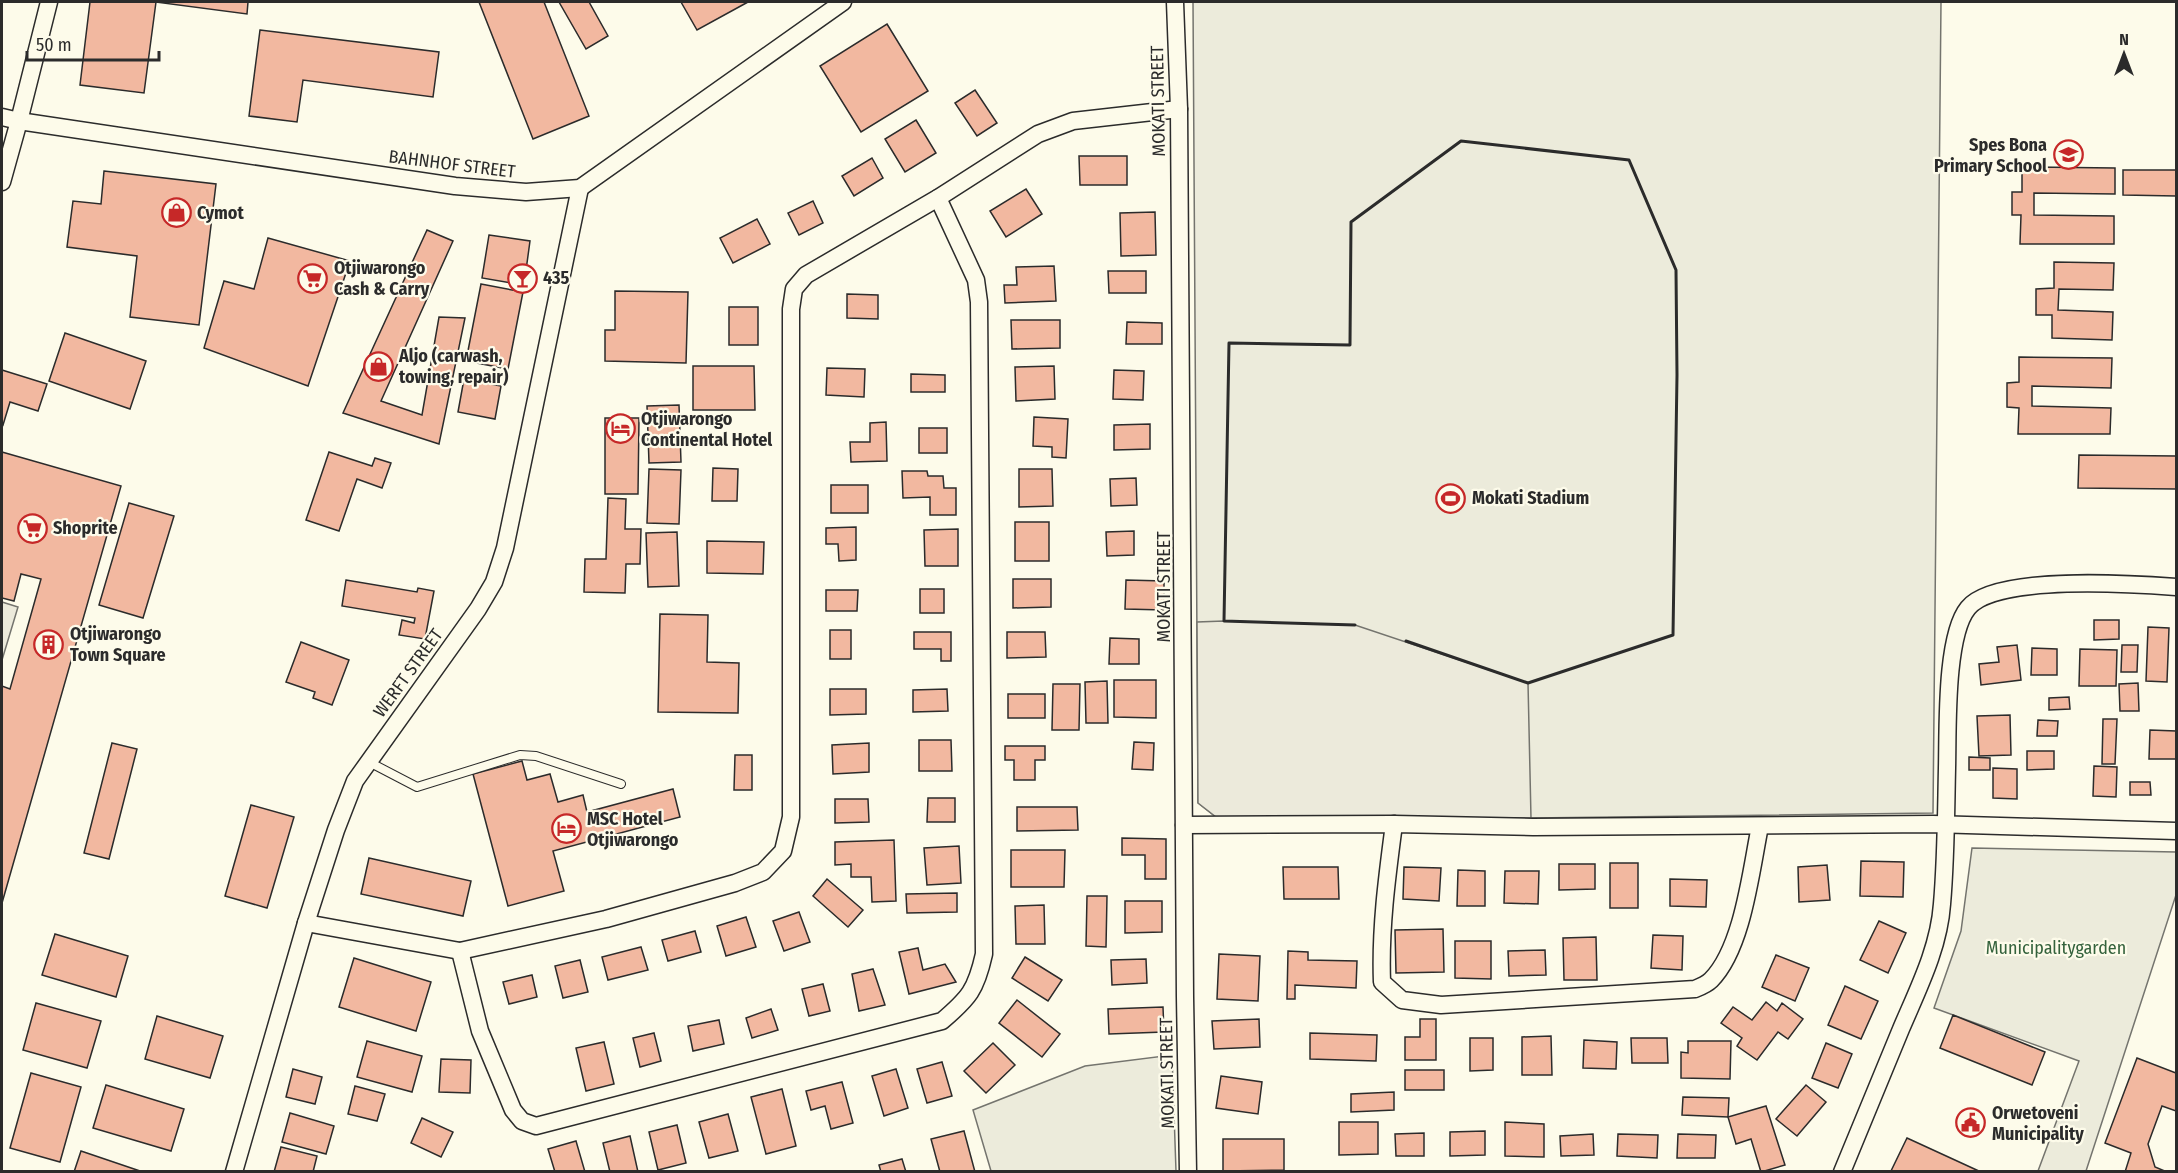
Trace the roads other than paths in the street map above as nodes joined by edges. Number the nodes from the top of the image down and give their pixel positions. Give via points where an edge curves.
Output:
1 (49, 2) edge
2 (843, 2) edge
3 (1175, 2) edge
4 (1179, 109) junction
5 (2, 117) edge
6 (19, 121) junction
7 (2, 182) edge
8 (580, 188) junction
9 (938, 198) junction
10 (2176, 587) edge
11 (369, 762) junction
12 (621, 784) dead end
13 (1394, 824) junction
14 (1945, 824) junction
15 (1184, 825) junction
16 (1760, 826) junction
17 (2176, 831) edge
18 (306, 924) junction
19 (460, 951) junction
20 (234, 1172) edge
21 (1188, 1172) edge
22 (1842, 1172) edge

1 - 6 street
2 - 8 street
3 - 4 street, MOKATI STREET
4 - 9 street via 1073,121 1038,134
4 - 15 street, MOKATI STREET
5 - 6 street, BAHNHOF STREET
6 - 7 street
6 - 8 street, BAHNHOF STREET via 455,186 526,192
8 - 11 street, WERFT STREET via 505,548 494,582
9 - 19 street via 806,275 794,289 791,817 783,851 763,872 735,883 606,919
9 - 19 street via 976,280 979,302 984,954 979,980 963,1003 942,1022 536,1126 522,1121 513,1110 480,1030
10 - 14 street via 2121,583 2027,586 1991,593 1969,606 1959,622 1953,649
11 - 12 lane via 417,787 520,755 536,756
11 - 18 street, WERFT STREET via 352,791
13 - 15 street
13 - 16 street
13 - 16 street via 1385,888 1382,982 1402,1000 1441,1005 1695,990 1710,981 1737,936
14 - 16 street
14 - 17 street
14 - 22 street via 1937,938
15 - 21 street, MOKATI STREET
18 - 19 street
18 - 20 street, WERFT STREET

